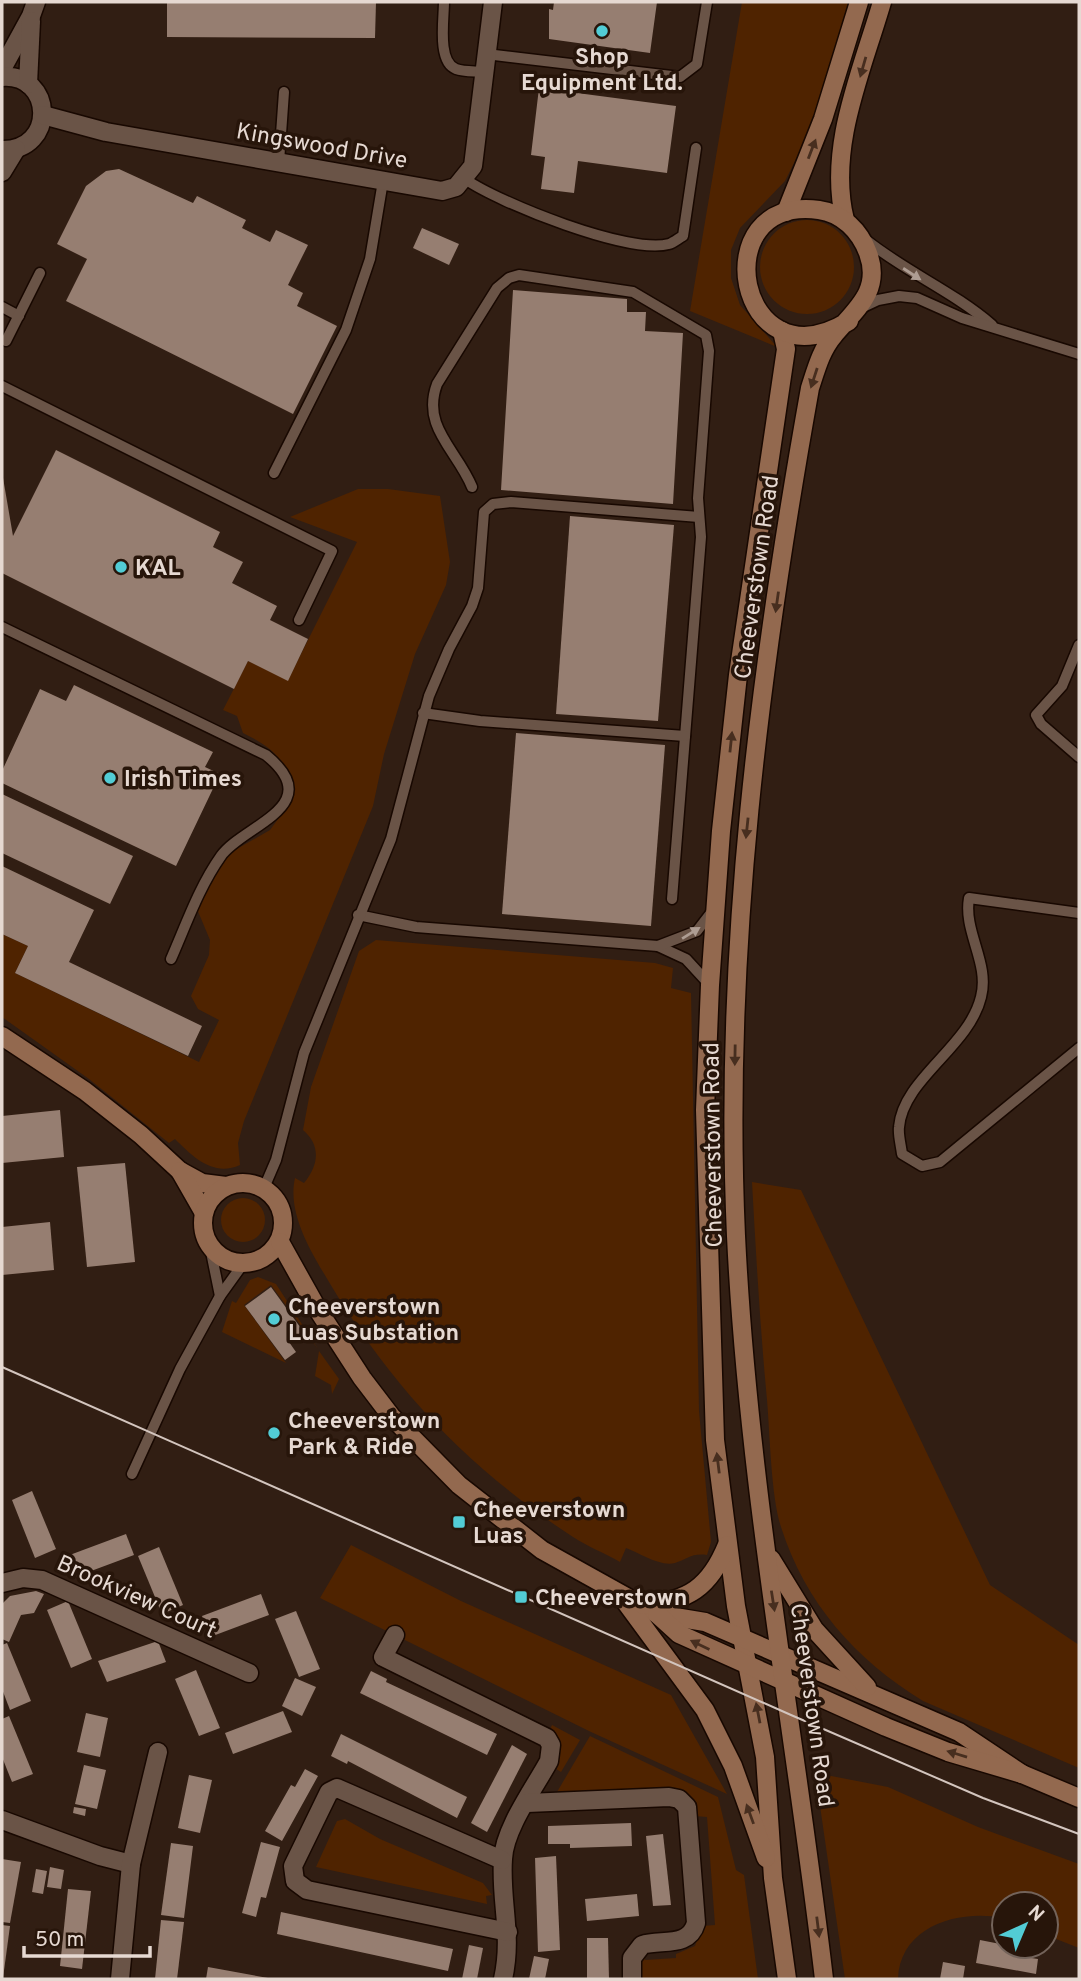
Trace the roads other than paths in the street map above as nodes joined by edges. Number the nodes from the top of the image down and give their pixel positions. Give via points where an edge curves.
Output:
1 (444, 2) edge
2 (493, 2) edge
3 (707, 2) edge
4 (859, 2) edge
5 (882, 2) edge
6 (34, 9) edge
7 (485, 63) junction
8 (2, 69) edge
9 (2, 77) edge
10 (27, 84) junction
11 (284, 92) dead end
12 (43, 115) junction
13 (696, 148) dead end
14 (9, 149) edge
15 (279, 162) junction
16 (2, 172) edge
17 (465, 179) junction
18 (383, 181) junction
19 (786, 212) junction
20 (845, 220) junction
21 (860, 235) junction
22 (40, 274) dead end
23 (2, 307) edge
24 (854, 315) junction
25 (19, 316) junction
26 (995, 328) junction
27 (782, 331) junction
28 (6, 341) dead end
29 (1079, 354) edge
30 (2, 386) edge
31 (274, 473) dead end
32 (472, 487) dead end
33 (699, 517) junction
34 (299, 620) dead end
35 (2, 626) edge
36 (1079, 645) edge
37 (423, 713) junction
38 (685, 736) junction
39 (1079, 757) edge
40 (672, 899) dead end
41 (715, 908) junction
42 (1079, 913) edge
43 (358, 915) junction
44 (658, 946) junction
45 (171, 959) dead end
46 (710, 985) junction
47 (2, 1036) edge
48 (1079, 1048) edge
49 (180, 1171) junction
50 (226, 1186) junction
51 (264, 1188) junction
52 (204, 1213) junction
53 (280, 1241) junction
54 (210, 1247) junction
55 (248, 1263) junction
56 (296, 1275) junction
57 (220, 1296) junction
58 (132, 1474) dead end
59 (728, 1542) junction
60 (765, 1546) junction
61 (2, 1582) edge
62 (621, 1596) junction
63 (640, 1605) junction
64 (657, 1614) junction
65 (395, 1635) dead end
66 (742, 1637) junction
67 (782, 1655) junction
68 (748, 1667) junction
69 (249, 1673) dead end
70 (786, 1683) junction
71 (879, 1697) junction
72 (158, 1752) dead end
73 (1022, 1774) junction
74 (1079, 1798) edge
75 (527, 1803) junction
76 (2, 1820) edge
77 (502, 1860) junction
78 (131, 1864) junction
79 (773, 1878) junction
80 (508, 1933) junction
81 (120, 1979) edge
82 (503, 1979) edge
83 (632, 1979) edge
84 (787, 1979) edge
85 (824, 1979) edge

1 - 7 lane via 444,52 449,65 457,70
2 - 7 street
3 - 7 lane via 697,64 680,77
19 -> 4 main road via 823,118
5 -> 20 main road via 839,159 838,191
6 - 8 street
6 - 10 street
7 - 17 street via 473,166
9 - 10 street
10 - 12 street via 36,92
11 - 15 lane
12 - 14 street via 35,136
12 - 15 street, Kingswood Drive via 106,132
13 - 17 lane via 683,236 668,244 634,244 593,232 498,198
14 - 16 street
15 - 18 street, Kingswood Drive
17 - 18 street, Kingswood Drive via 442,191
18 - 31 lane via 370,259 346,330
19 - 20 main road, Cheeverstown Road via 806,208
19 - 27 main road via 768,222 753,239 745,259 744,281 764,319
20 - 21 main road, Cheeverstown Road
21 - 24 main road, Cheeverstown Road via 872,276
21 -> 26 lane via 889,259 969,305
22 - 25 lane
23 - 25 lane
24 - 26 lane via 889,298 917,298
24 - 27 main road via 817,335
24 -> 60 main road, Cheeverstown Road via 833,336 810,388 757,733 737,958 736,1235
25 - 28 lane
26 - 29 lane
41 -> 27 main road, Cheeverstown Road via 738,675 786,349
30 - 34 lane via 332,551
32 - 33 lane via 433,421 431,399 497,288 519,275 633,292 706,335 709,351
33 - 37 lane via 493,504 482,517 481,559 472,606
33 - 38 lane
35 - 45 lane via 266,755 281,767 288,787 284,803 273,818 237,839 222,855
36 - 39 lane via 1062,686 1036,715
37 - 38 lane
37 - 43 lane via 391,839
38 - 40 lane
44 -> 41 lane via 698,931
41 - 46 main road, Cheeverstown Road
42 - 48 lane via 969,898 966,917 981,964 982,997 967,1031 908,1100 899,1126 902,1154 922,1166 940,1162
43 - 44 lane via 416,927
43 - 51 lane via 304,1053 276,1160
44 - 46 lane via 686,959
59 -> 46 main road, Cheeverstown Road via 715,1440 710,1336 705,1110
47 - 49 main road via 85,1091
49 - 50 main road via 202,1183
49 - 52 main road
50 - 51 main road via 251,1183
50 - 52 main road
51 - 53 main road via 284,1217
52 - 54 main road
53 - 55 main road via 273,1251
53 - 56 main road
54 - 55 main road via 220,1257
54 - 57 lane
55 - 56 main road via 271,1264
55 - 57 lane
56 - 62 main road via 362,1378 425,1454 524,1536
57 - 58 lane via 180,1369
59 - 63 main road via 717,1570 698,1588 677,1600
59 - 66 main road, Cheeverstown Road
60 -> 67 main road, Cheeverstown Road
60 - 71 main road via 814,1629
61 - 69 street, Brookview Court via 42,1580
62 - 63 main road
79 -> 62 main road via 733,1766 705,1710
63 - 64 main road
64 - 66 main road via 694,1619
68 -> 64 main road via 679,1634
65 - 75 street via 383,1657 547,1738 552,1754
66 - 67 main road
66 - 68 main road, Cheeverstown Road
67 - 70 main road, Cheeverstown Road
67 - 71 main road
68 - 70 main road
79 -> 68 main road, Cheeverstown Road via 765,1757
73 -> 70 main road via 948,1752
70 -> 85 main road, Cheeverstown Road
71 - 73 main road via 958,1732
72 - 78 street
73 - 74 main road
75 - 77 street
75 - 83 street via 670,1797 687,1807 693,1933 688,1938 642,1945 632,1958
76 - 78 street
77 - 80 street
77 - 80 street via 337,1788 329,1792 293,1866 295,1881 307,1890
78 - 81 street
79 - 84 main road, Cheeverstown Road
80 - 82 street

